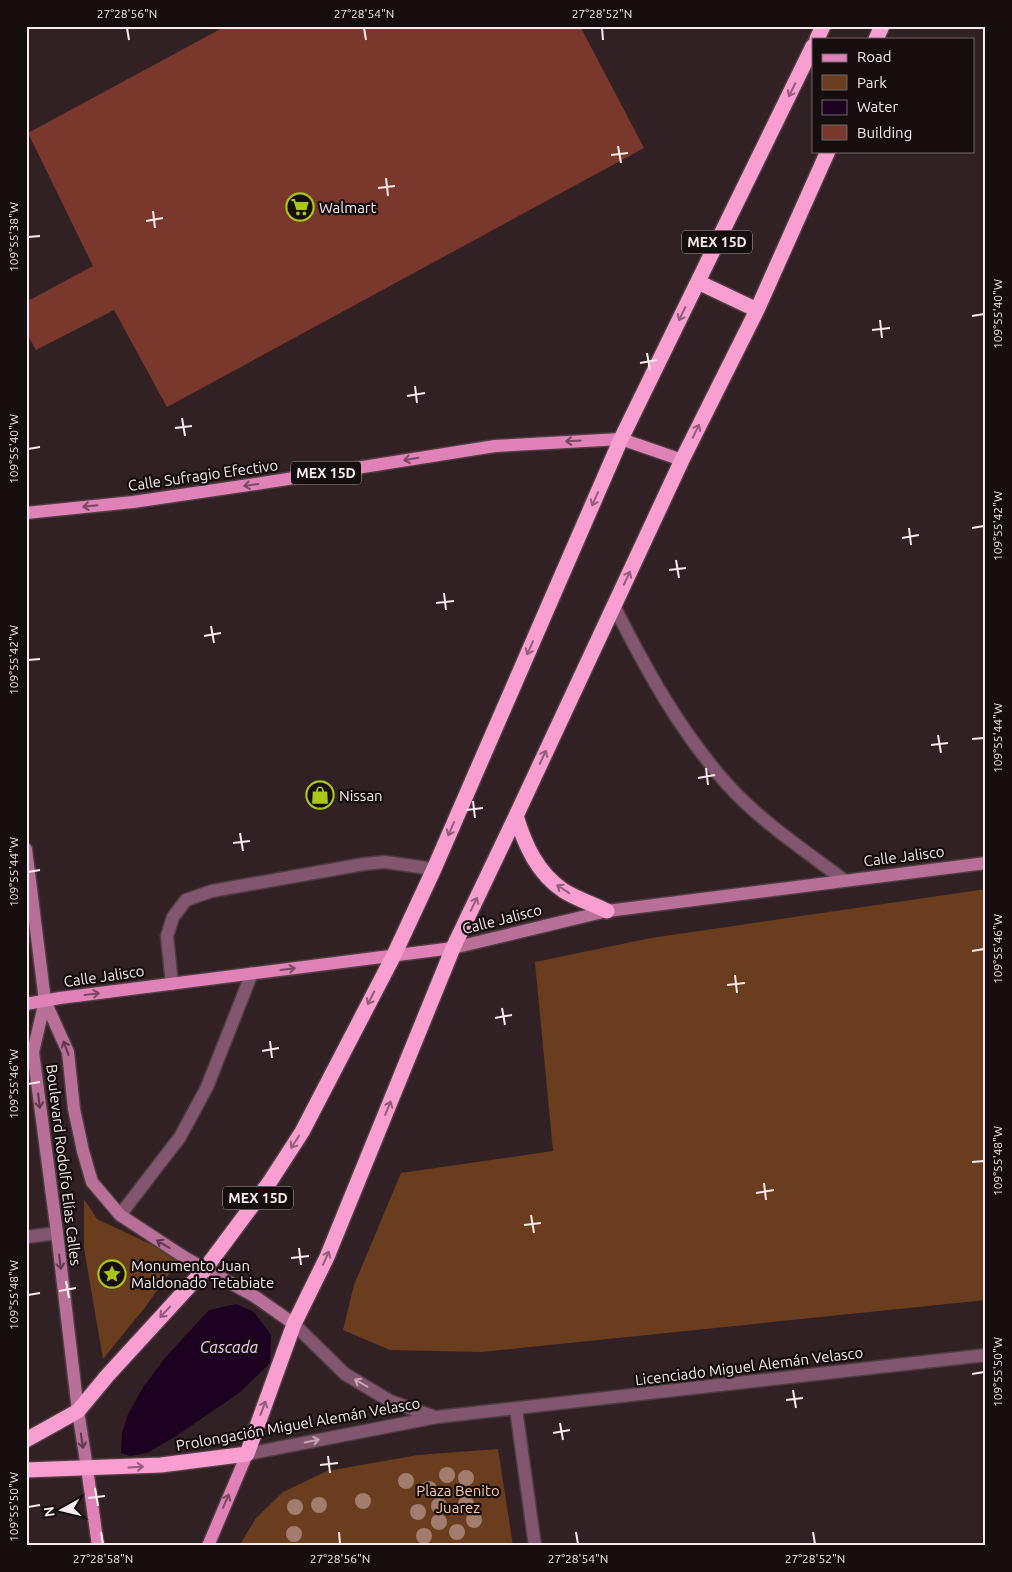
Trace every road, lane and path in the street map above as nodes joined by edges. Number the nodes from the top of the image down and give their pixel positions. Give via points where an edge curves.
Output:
1 (823, 26) edge
2 (882, 26) edge
3 (817, 38) edge
4 (876, 38) edge
5 (812, 48) edge
6 (828, 152) edge
7 (698, 282) junction
8 (756, 310) junction
9 (621, 439) junction
10 (682, 460) junction
11 (26, 513) edge
12 (614, 606) junction
13 (516, 816) junction
14 (26, 849) edge
15 (986, 863) edge
16 (434, 869) junction
17 (844, 880) junction
18 (607, 911) junction
19 (453, 948) junction
20 (394, 955) junction
21 (252, 973) junction
22 (172, 984) junction
23 (45, 1001) junction
24 (26, 1004) edge
25 (120, 1215) junction
26 (57, 1233) junction
27 (26, 1237) edge
28 (205, 1269) junction
29 (294, 1324) junction
30 (986, 1355) edge
31 (516, 1409) junction
32 (78, 1411) junction
33 (437, 1417) junction
34 (26, 1440) edge
35 (247, 1454) junction
36 (87, 1468) junction
37 (26, 1470) edge
38 (98, 1546) edge
39 (208, 1546) edge
40 (535, 1546) edge

1 - 3 highway
2 - 4 highway
5 -> 7 highway, MEX 15D
6 - 8 highway
7 - 8 highway
7 -> 9 highway, MEX 15D
10 -> 8 highway
9 - 10 main road
9 -> 11 main road, Calle Sufragio Efectivo / MEX 15D via 495,446 247,486
9 -> 16 highway, MEX 15D
12 -> 10 highway
13 -> 12 highway
12 - 17 street via 647,672 685,732 727,784 769,823
18 -> 13 highway via 564,891 545,875 524,841
19 -> 13 highway
14 - 23 main road, Boulevard Rodolfo Elías Calles
15 - 17 main road, Calle Jalisco
16 - 20 highway, MEX 15D
16 - 22 street via 385,862 364,864 212,891 186,900 173,917 168,936
17 - 18 main road, Calle Jalisco
18 - 19 main road, Calle Jalisco
19 - 20 main road, Calle Jalisco
29 -> 19 highway via 327,1257
21 -> 20 main road, Calle Jalisco
20 -> 28 highway, MEX 15D via 302,1132 269,1183
21 - 22 main road, Calle Jalisco
21 - 25 street via 207,1088 180,1137
23 -> 22 main road, Calle Jalisco
23 - 24 main road, Calle Jalisco
25 -> 23 main road via 92,1182 74,1109 68,1052
23 -> 26 main road, Boulevard Rodolfo Elías Calles via 33,1052
28 -> 25 main road
26 - 27 street
26 -> 32 main road, Boulevard Rodolfo Elías Calles
28 - 29 main road via 254,1296
28 -> 32 highway, MEX 15D
33 -> 29 street via 390,1401 345,1374
35 -> 29 highway
30 - 31 street, Licenciado Miguel Alemán Velasco
31 - 33 street, Prolongación Miguel Alemán Velasco
31 - 40 street
32 - 34 highway, MEX 15D
32 -> 36 main road, Boulevard Rodolfo Elías Calles
35 -> 33 street, Prolongación Miguel Alemán Velasco
36 -> 35 highway, Prolongación Miguel Alemán Velasco via 161,1465
39 -> 35 main road
36 - 37 highway, Prolongación Miguel Alemán Velasco
36 - 38 main road, Boulevard Rodolfo Elías Calles

